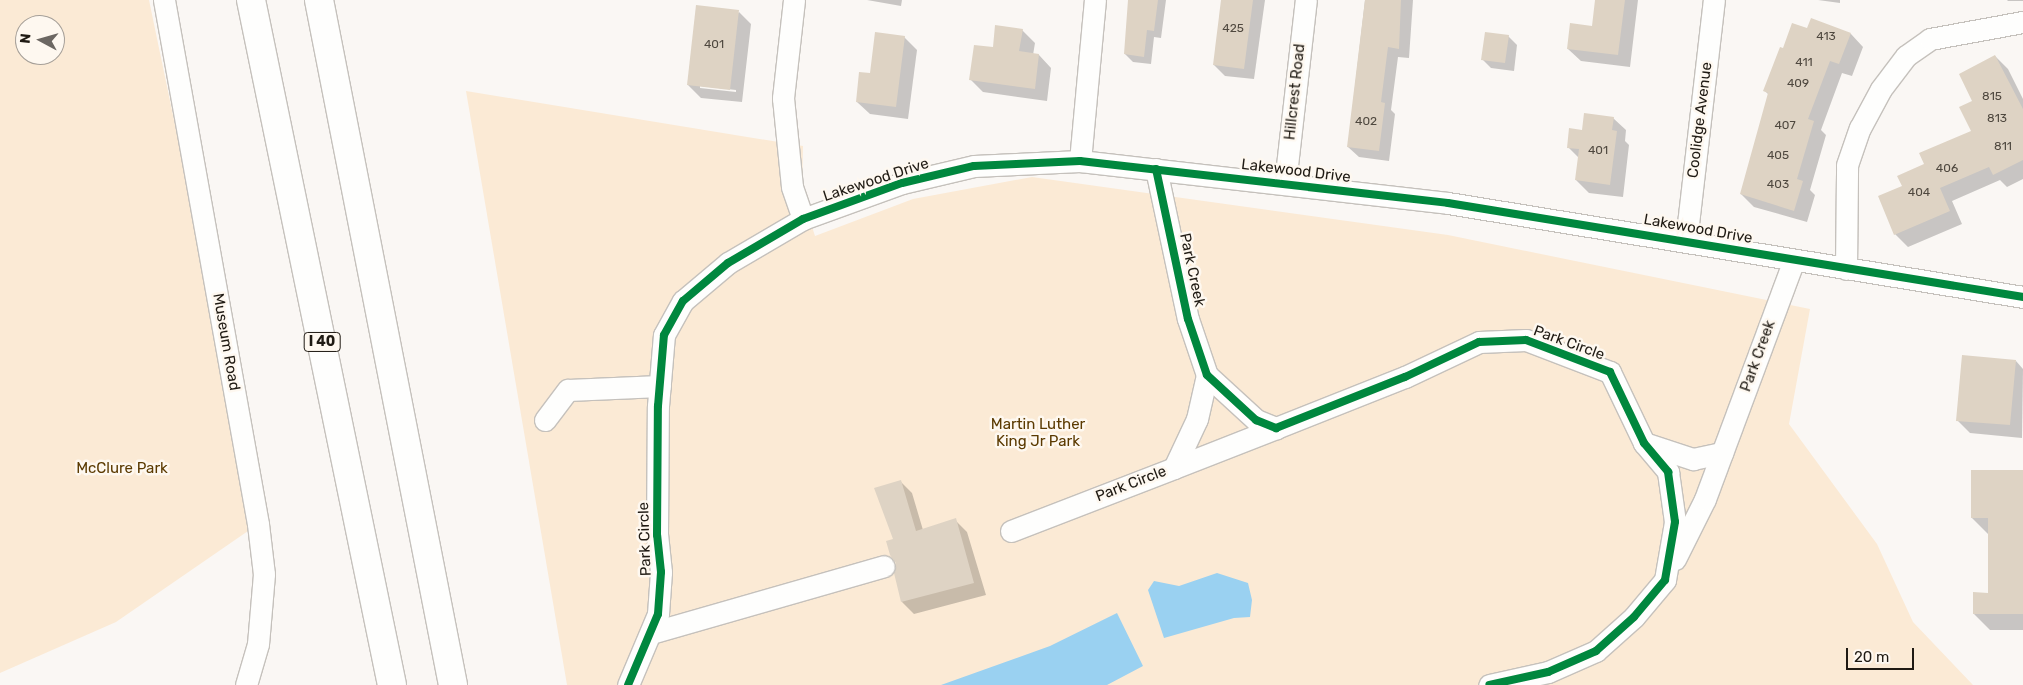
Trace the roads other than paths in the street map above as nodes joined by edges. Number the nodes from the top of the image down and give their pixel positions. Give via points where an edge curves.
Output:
1 (164, 0) edge
2 (252, 0) edge
3 (319, 0) edge
4 (794, 0) edge
5 (1095, 0) edge
6 (1306, 0) edge
7 (1714, 0) edge
8 (2023, 22) edge
9 (1080, 161) junction
10 (1156, 169) junction
11 (1285, 183) junction
12 (803, 219) junction
13 (1686, 241) junction
14 (1794, 260) junction
15 (1846, 269) junction
16 (2023, 298) edge
17 (1207, 375) junction
18 (660, 386) junction
19 (545, 420) dead end
20 (1276, 428) junction
21 (1644, 443) junction
22 (1722, 453) junction
23 (1174, 468) junction
24 (1011, 531) dead end
25 (884, 566) dead end
26 (1665, 580) junction
27 (651, 633) junction
28 (246, 685) edge
29 (392, 685) edge
30 (453, 685) edge
31 (628, 685) edge
32 (1489, 685) edge

1 - 28 street, Museum Road via 257,514 264,574 258,644
2 - 29 highway, I 40
3 - 30 highway
4 - 12 street via 783,98 792,186
5 - 9 street
6 - 11 street, Hillcrest Road
7 - 13 street, Coolidge Avenue
8 - 15 street via 1930,39 1906,56 1881,89 1860,128 1847,165
9 - 10 street, Lakewood Drive
9 - 12 street, Lakewood Drive via 974,166 902,184
10 - 11 street, Lakewood Drive
10 - 17 street, Park Creek via 1188,319
11 - 13 street, Lakewood Drive via 1448,203
12 - 18 street, Lakewood Drive via 728,263 683,301 664,335
13 - 14 street, Lakewood Drive
14 - 15 street, Lakewood Drive
14 - 22 street, Park Creek
15 - 16 street, Lakewood Drive
17 - 20 street via 1256,420
17 - 23 street, Park Circle via 1197,419
18 - 19 street via 568,390
18 - 27 street, Park Circle via 657,536 661,572 658,614
20 - 21 street, Park Circle via 1479,342 1526,340 1610,372
20 - 23 street
21 - 22 street via 1693,459
21 - 26 street, Park Circle via 1668,472 1675,522
22 - 26 street, Park Creek via 1705,499
23 - 24 street, Park Circle
25 - 27 street
26 - 32 street via 1634,617 1596,651 1548,672
27 - 31 street, Park Circle

